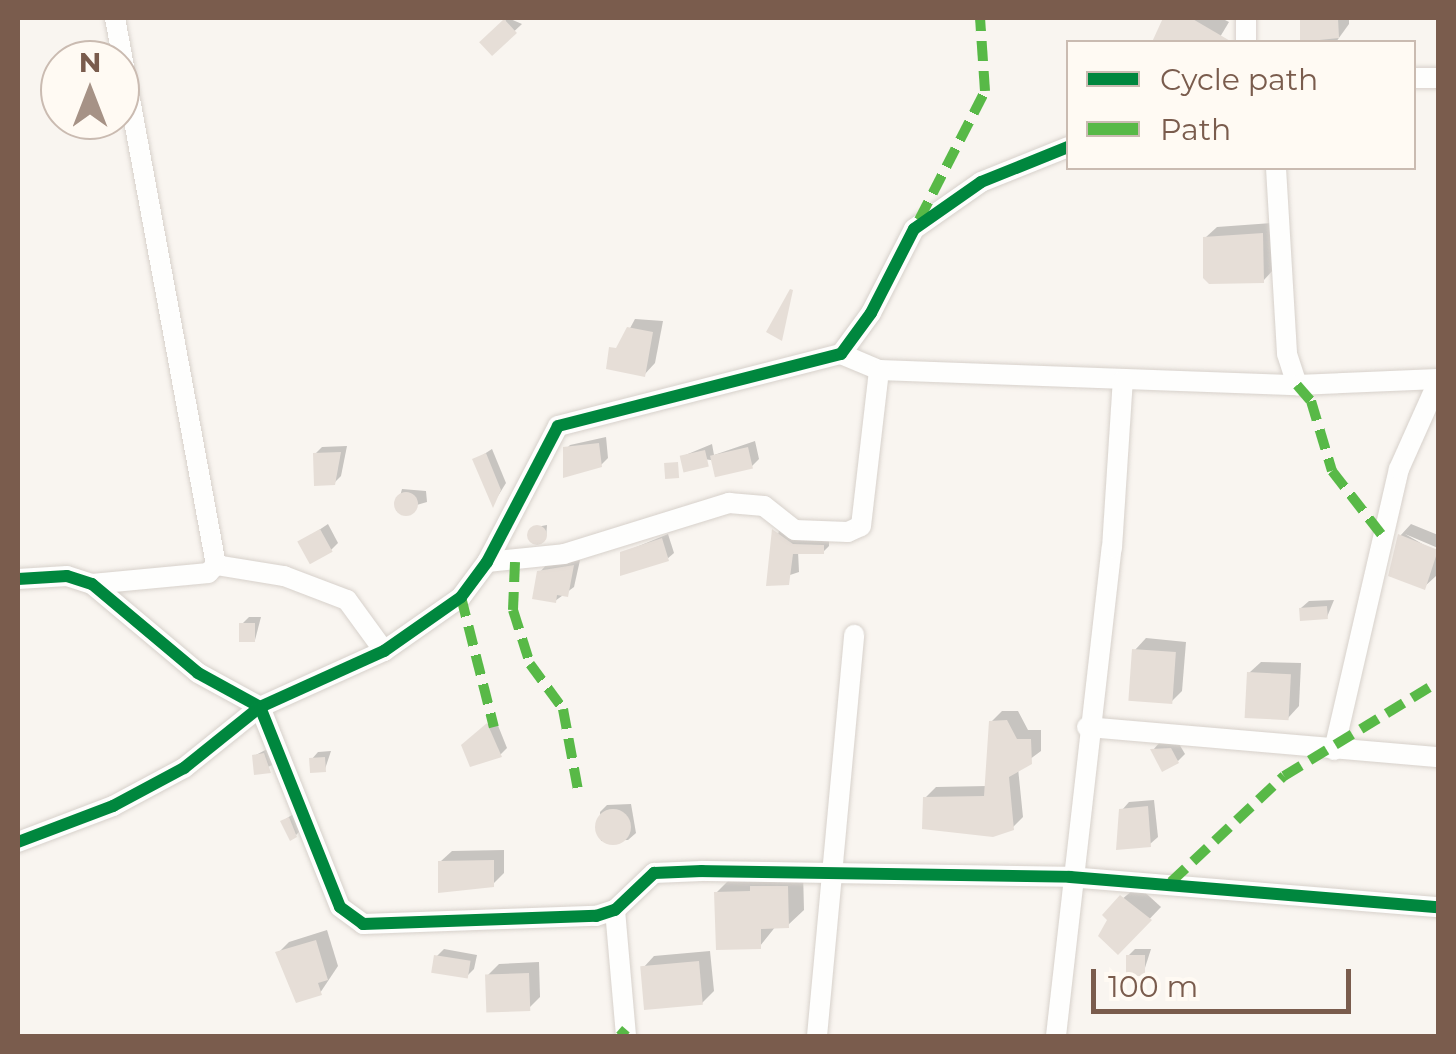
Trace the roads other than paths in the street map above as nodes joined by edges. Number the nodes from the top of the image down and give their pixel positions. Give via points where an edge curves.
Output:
1 (115, 18) edge
2 (1066, 148) edge
3 (1276, 170) edge
4 (841, 354) junction
5 (879, 370) junction
6 (1124, 380) junction
7 (1438, 380) edge
8 (1297, 385) junction
9 (487, 562) junction
10 (216, 564) junction
11 (18, 579) edge
12 (92, 584) junction
13 (854, 635) dead end
14 (384, 651) junction
15 (260, 707) junction
16 (1087, 727) junction
17 (1334, 750) junction
18 (1438, 757) edge
19 (18, 842) edge
20 (834, 870) junction
21 (1070, 876) junction
22 (1438, 908) edge
23 (614, 910) junction
24 (626, 1036) edge
25 (817, 1036) edge
26 (1056, 1036) edge

1 - 10 street
2 - 4 street via 981,182 914,229 871,313
3 - 8 street via 1287,354
4 - 5 street
4 - 9 street via 558,426
5 - 6 street
5 - 9 street via 862,526 848,532 795,530 764,506 729,504 564,554
6 - 8 street
6 - 16 street via 1112,548
7 - 8 street
7 - 17 street via 1398,469
9 - 14 street via 461,597
10 - 12 street via 208,573
10 - 14 street via 284,576 347,600
11 - 12 street via 67,576
12 - 15 street via 198,673
13 - 20 street
14 - 15 street
15 - 19 street via 184,768 113,806
15 - 23 street via 340,907 353,922 562,920
16 - 17 street
16 - 21 street
17 - 18 street
20 - 21 street
20 - 23 street via 654,873
20 - 25 street
21 - 22 street
21 - 26 street
23 - 24 street

